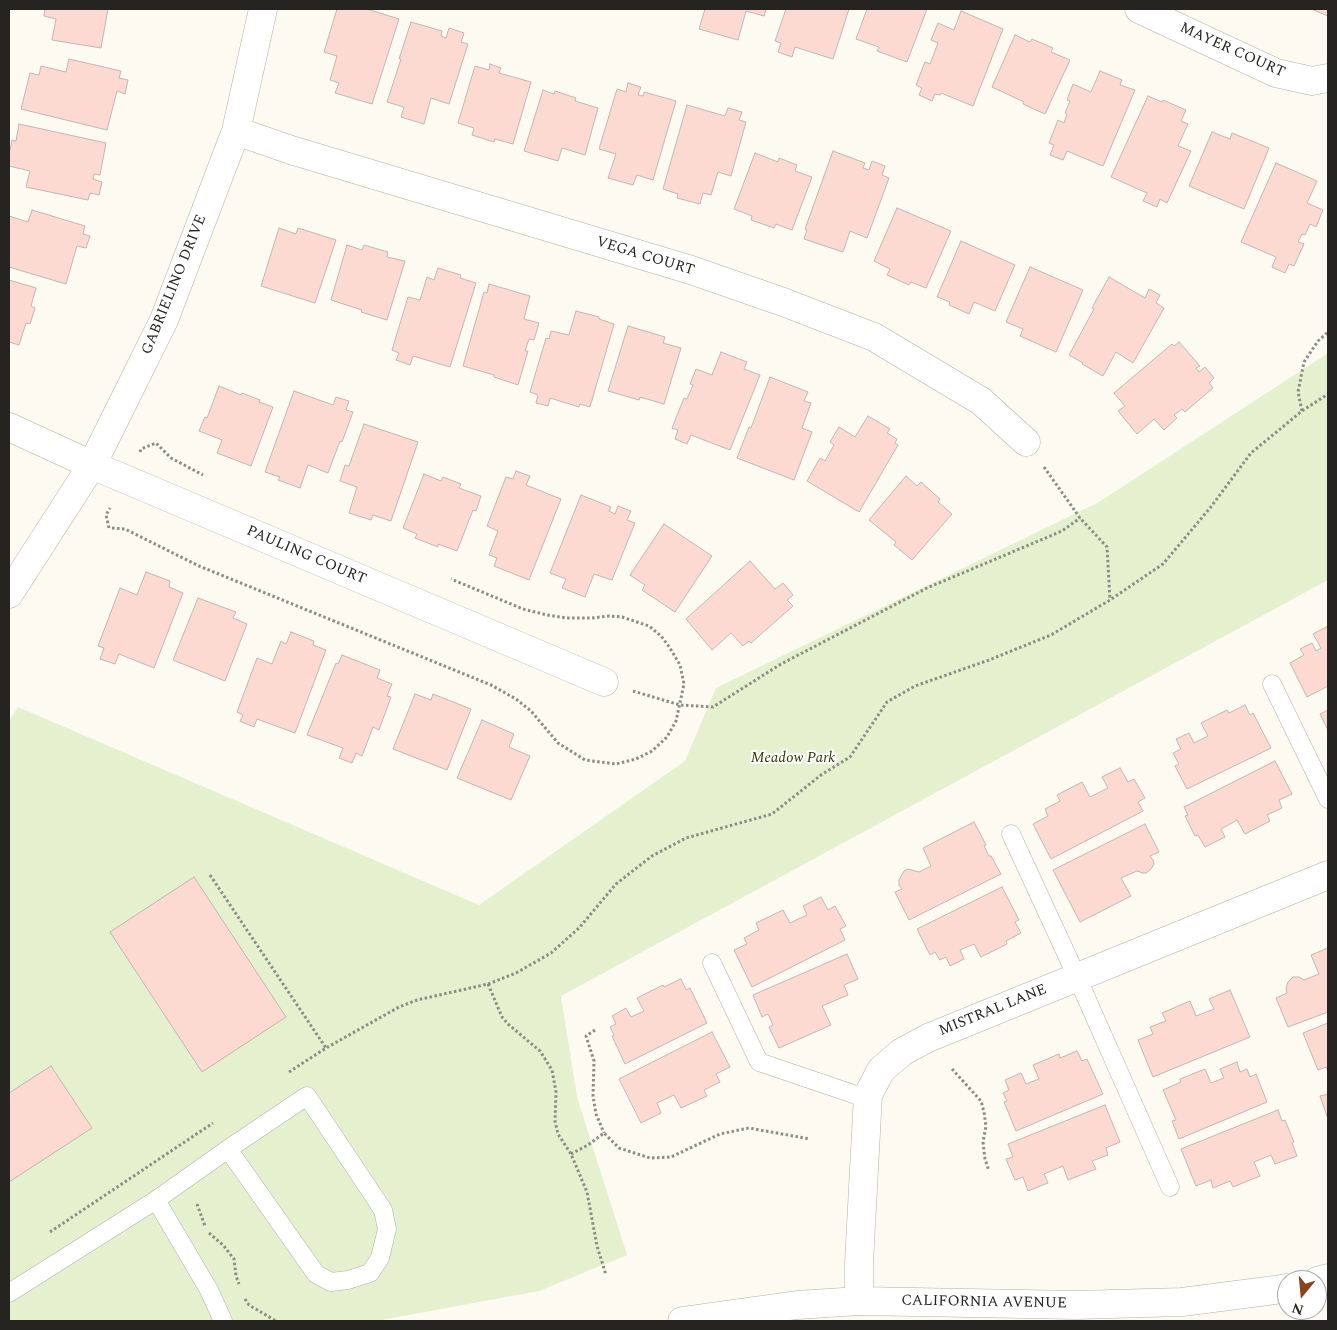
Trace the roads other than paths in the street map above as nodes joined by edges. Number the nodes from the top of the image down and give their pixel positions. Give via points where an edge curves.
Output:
1 (263, 9) edge
2 (1138, 9) edge
3 (1328, 78) edge
4 (236, 131) junction
5 (9, 427) edge
6 (1026, 442) road end
7 (92, 466) junction
8 (9, 594) edge
9 (604, 682) road end
10 (1272, 684) dead end
11 (1328, 799) edge
12 (1011, 834) dead end
13 (1328, 875) edge
14 (712, 963) dead end
15 (1077, 977) junction
16 (868, 1099) junction
17 (228, 1149) junction
18 (1170, 1187) dead end
19 (156, 1200) junction
20 (1277, 1290) edge
21 (9, 1293) edge
22 (859, 1301) junction
23 (223, 1321) edge
24 (682, 1321) edge

1 - 4 street, GABRIELINO DRIVE
2 - 3 street, MAYER COURT via 1276,73 1312,81
4 - 6 street, VEGA COURT via 691,270 874,337 981,401
4 - 7 street, GABRIELINO DRIVE via 164,320
5 - 7 street, PAULING COURT
7 - 8 street, GABRIELINO DRIVE
7 - 9 street, PAULING COURT
10 - 11 lane
12 - 15 lane
13 - 15 street, MISTRAL LANE
14 - 16 lane via 759,1062
15 - 16 street, MISTRAL LANE via 928,1038 902,1052 881,1070
15 - 18 lane
16 - 22 street, MISTRAL LANE
17 - 17 lane via 307,1096 383,1210 387,1229 380,1258 370,1272 331,1282 316,1274
17 - 19 lane
19 - 21 lane
19 - 23 lane via 209,1290
20 - 22 street, CALIFORNIA AVENUE via 1182,1302 1077,1305
22 - 24 street, CALIFORNIA AVENUE via 797,1304

